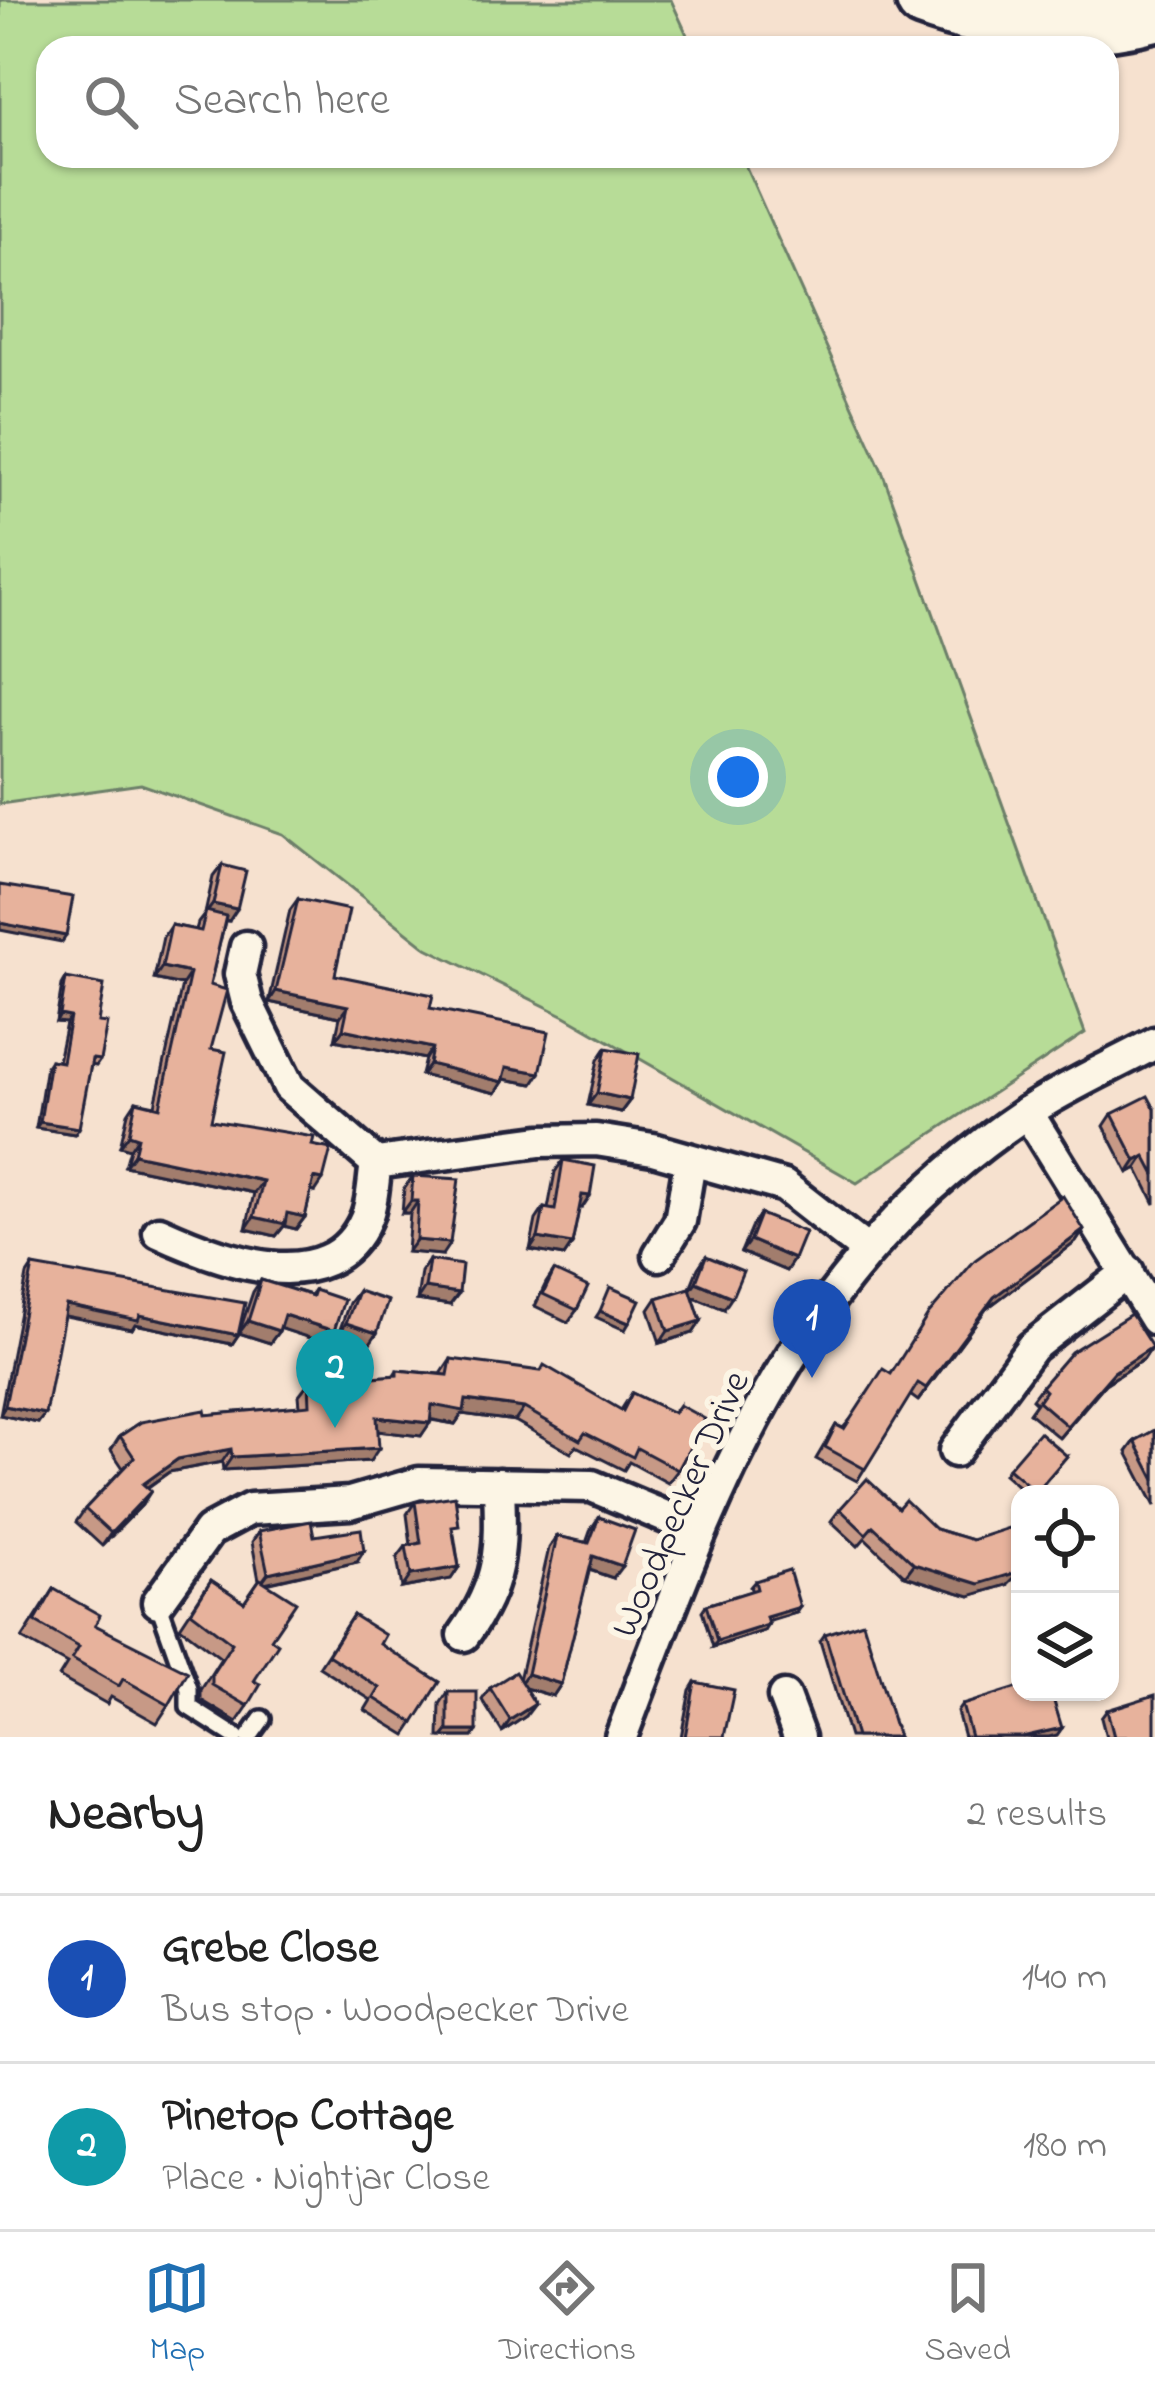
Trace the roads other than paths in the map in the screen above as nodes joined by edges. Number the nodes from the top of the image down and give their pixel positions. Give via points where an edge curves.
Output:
1 (924, 0) edge
2 (1153, 14) edge
3 (246, 947) dead end
4 (1155, 1043) edge
5 (1028, 1112) junction
6 (376, 1162) junction
7 (690, 1162) junction
8 (159, 1232) dead end
9 (867, 1251) junction
10 (659, 1255) dead end
11 (1128, 1272) junction
12 (1155, 1319) edge
13 (955, 1450) dead end
14 (499, 1484) junction
15 (699, 1531) junction
16 (158, 1602) joint
17 (464, 1635) dead end
18 (784, 1696) dead end
19 (262, 1719) dead end
20 (236, 1737) edge
21 (249, 1737) edge
22 (621, 1737) edge
23 (799, 1737) edge

1 - 2 highway via 1005,21
3 - 6 street via 240,974 247,1002 289,1087
4 - 5 street, Woodpecker Drive
5 - 9 street, Woodpecker Drive
5 - 11 street
6 - 7 street via 596,1140
6 - 8 street via 367,1217 342,1253 308,1267 256,1266
7 - 9 street via 784,1186
7 - 10 street via 680,1220
9 - 15 street, Woodpecker Drive via 756,1408
11 - 12 street
11 - 13 street via 1032,1347
14 - 15 street via 592,1486
14 - 16 street via 418,1483 350,1503 250,1508 209,1531
14 - 17 street via 497,1575
15 - 22 street, Woodpecker Drive
16 - 20 lane via 189,1708
18 - 23 street
19 - 21 lane

